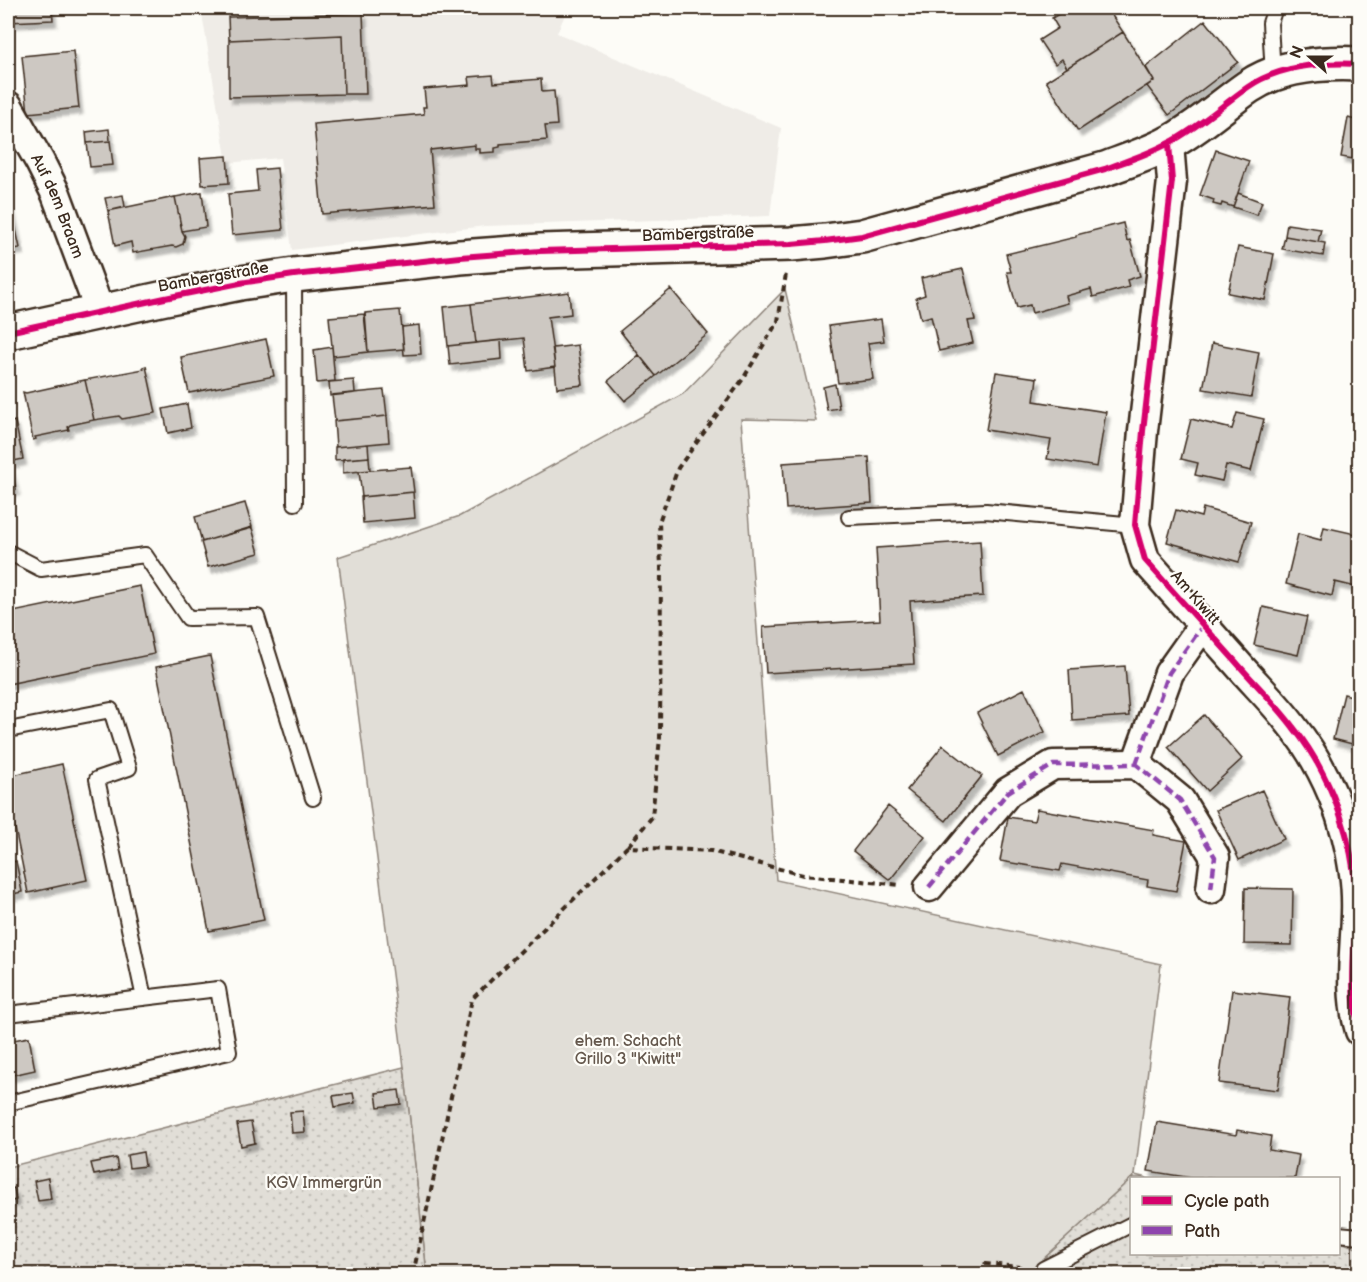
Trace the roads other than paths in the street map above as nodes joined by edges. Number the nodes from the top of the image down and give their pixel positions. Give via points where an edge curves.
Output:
1 (1275, 8) edge
2 (1359, 64) edge
3 (1273, 75) junction
4 (8, 106) edge
5 (1169, 144) junction
6 (294, 275) junction
7 (100, 312) junction
8 (8, 332) edge
9 (295, 503) dead end
10 (849, 517) dead end
11 (1135, 525) junction
12 (8, 552) edge
13 (1203, 625) junction
14 (8, 730) edge
15 (1136, 764) junction
16 (313, 798) dead end
17 (929, 887) road end
18 (1211, 889) dead end
19 (144, 998) junction
20 (8, 1014) edge
21 (1359, 1031) edge
22 (8, 1103) edge
23 (1130, 1225) edge
24 (1340, 1234) edge
25 (1359, 1236) edge
26 (1042, 1272) edge

1 - 3 lane via 1270,23
2 - 3 street, Bambergstraße via 1313,65
3 - 5 street, Bambergstraße via 1250,86
4 - 7 street, Auf dem Braam via 56,194
5 - 6 street, Bambergstraße via 1105,169 862,236 825,242 540,251
5 - 11 street, Am Kiwitt via 1172,181
6 - 7 street, Bambergstraße
6 - 9 lane, Bambergstraße
7 - 8 street, Bambergstraße
10 - 11 lane via 986,511
11 - 13 street, Am Kiwitt via 1145,560
12 - 16 lane via 41,569 145,555 188,618 257,617
13 - 15 street, Am Kiwitt via 1169,673
13 - 21 street, Am Kiwitt via 1294,728 1316,760 1334,800 1355,874 1357,918 1352,987
14 - 19 lane via 111,710 129,768 97,779
15 - 17 street via 1053,765 1017,786
15 - 18 street via 1180,800 1215,857
19 - 20 lane
19 - 22 lane via 218,989 229,1052
23 - 26 lane
24 - 25 lane

